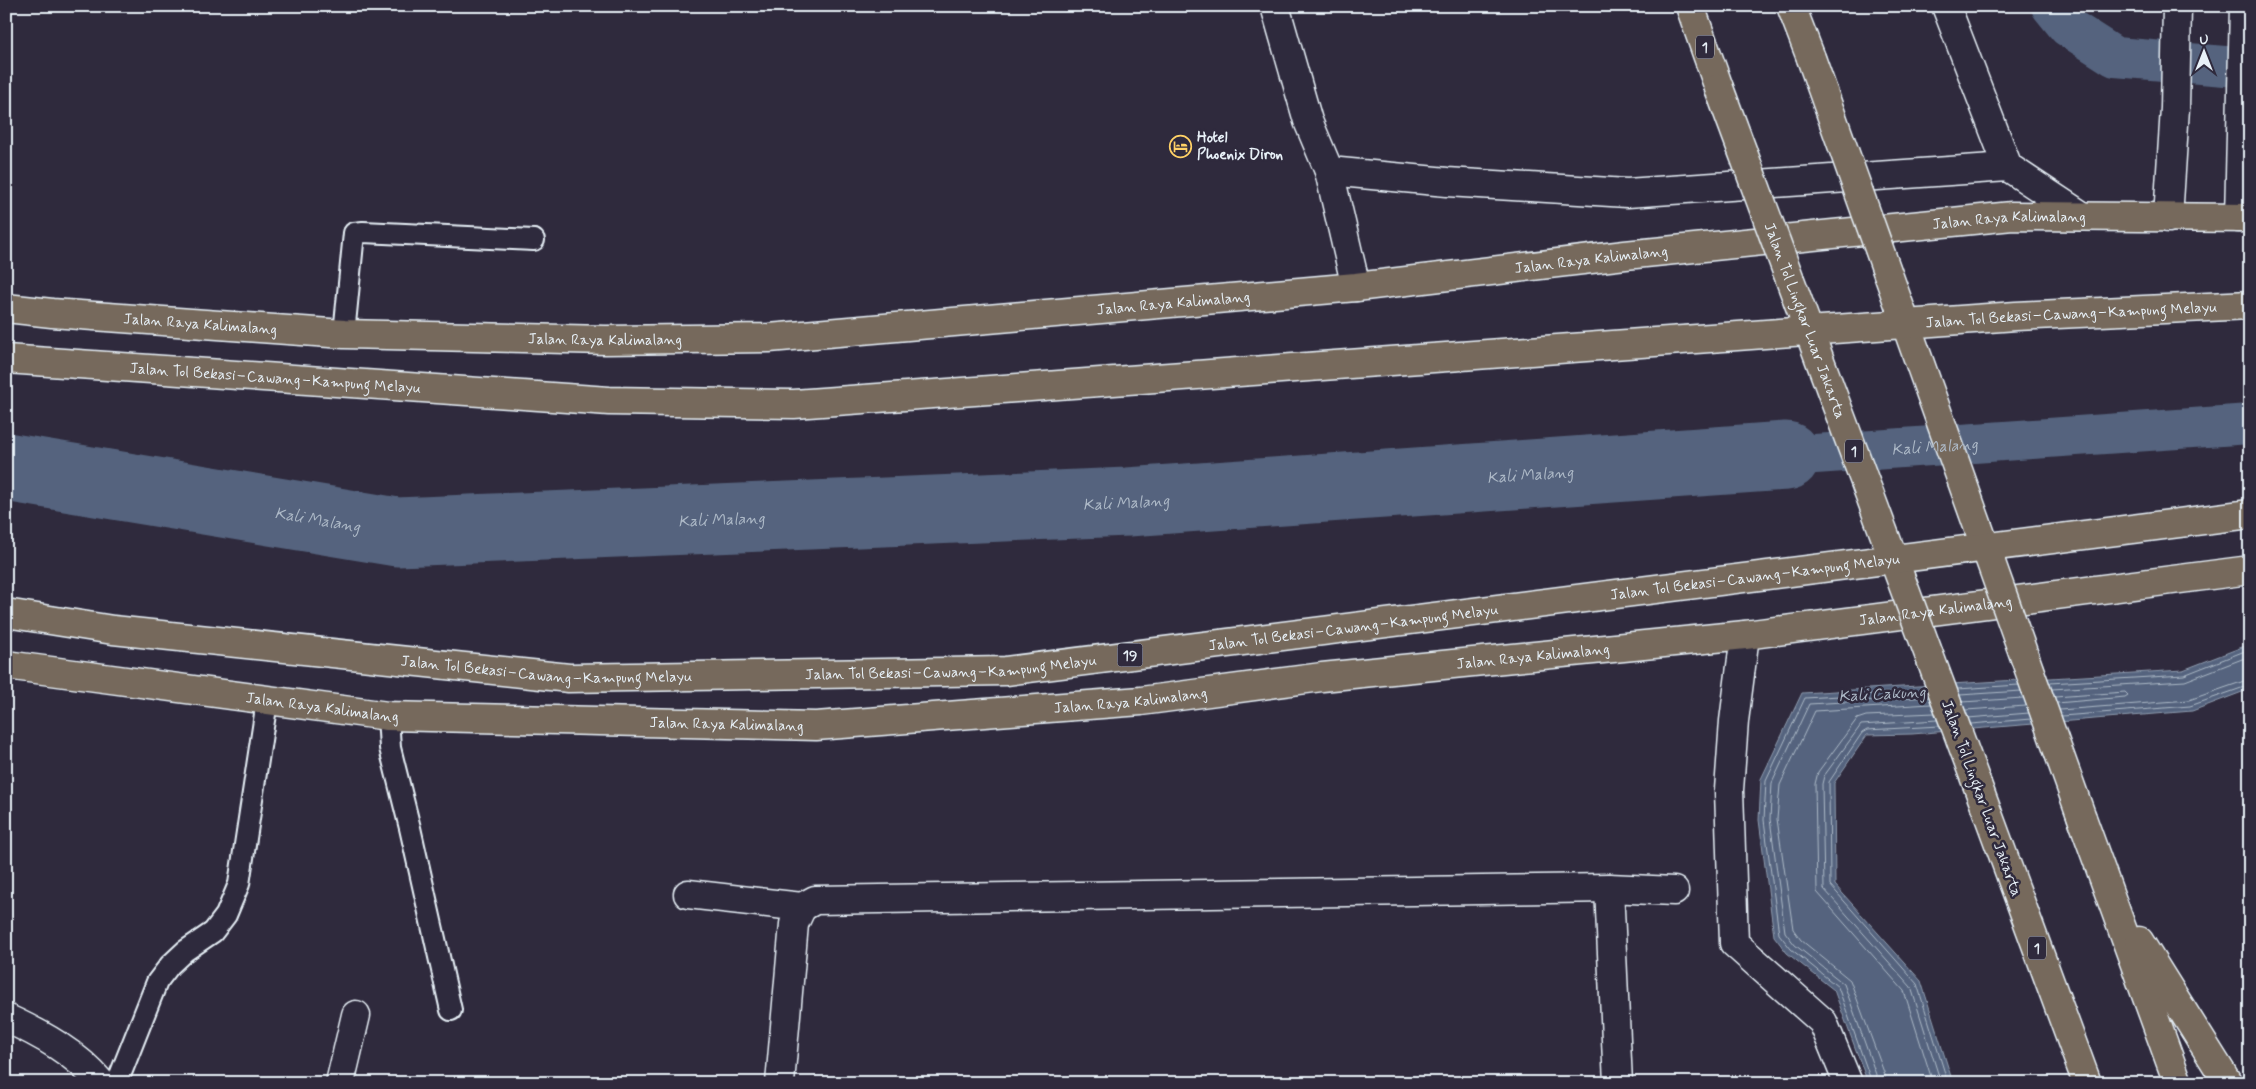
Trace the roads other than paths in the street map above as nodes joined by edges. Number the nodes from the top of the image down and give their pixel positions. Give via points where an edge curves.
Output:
1 (1275, 6) edge
2 (1690, 6) edge
3 (1792, 6) edge
4 (1946, 6) edge
5 (2177, 13) edge
6 (2244, 17) edge
7 (2245, 121) edge
8 (2008, 167) junction
9 (1328, 171) junction
10 (2082, 216) junction
11 (2168, 218) junction
12 (2244, 218) edge
13 (534, 240) dead end
14 (1356, 287) junction
15 (2250, 305) edge
16 (6, 308) edge
17 (344, 334) junction
18 (6, 358) edge
19 (2250, 514) edge
20 (2250, 570) edge
21 (6, 613) edge
22 (1745, 635) junction
23 (6, 665) edge
24 (267, 701) junction
25 (388, 716) junction
26 (1609, 888) junction
27 (1674, 891) dead end
28 (688, 894) dead end
29 (2110, 896) junction
30 (802, 907) junction
31 (451, 1010) dead end
32 (356, 1015) dead end
33 (6, 1018) edge
34 (101, 1082) edge
35 (116, 1083) edge
36 (340, 1083) edge
37 (780, 1083) edge
38 (1618, 1083) edge
39 (1848, 1083) edge
40 (2086, 1083) edge
41 (2178, 1083) edge
42 (2228, 1083) edge

1 - 9 street via 1308,121
2 - 40 main road, Jalan Tol Lingkar Luar Jakarta / 1, bridge
3 - 29 main road, bridge
4 - 8 street
5 - 11 street
6 - 7 street
7 - 12 street
8 - 9 street via 1627,193
8 - 10 street
9 - 14 street
10 - 11 main road, Jalan Raya Kalimalang
10 - 14 main road, Jalan Raya Kalimalang via 2012,216 1938,223
11 - 12 main road, Jalan Raya Kalimalang
13 - 17 lane via 354,234
14 - 17 main road, Jalan Raya Kalimalang via 769,338 606,340
15 - 18 main road, Jalan Tol Bekasi–Cawang–Kampung Melayu, bridge via 2007,317 794,404 610,401
16 - 17 main road, Jalan Raya Kalimalang
19 - 21 main road, Jalan Tol Bekasi–Cawang–Kampung Melayu / 19, bridge via 1006,671 570,678 113,630
20 - 22 main road, Jalan Raya Kalimalang
22 - 25 main road, Jalan Raya Kalimalang via 1322,676 1141,701 816,726
22 - 39 street via 1729,790 1734,943 1823,1022
23 - 24 main road, Jalan Raya Kalimalang
24 - 25 main road, Jalan Raya Kalimalang
24 - 35 lane via 239,884 226,915 213,932 185,951 157,982
25 - 31 lane via 390,748
26 - 27 street
26 - 30 street via 815,900
26 - 38 street
28 - 30 street
29 - 41 main road
29 - 42 main road
30 - 37 street via 794,924
32 - 36 street
33 - 34 street via 41,1034 88,1068

